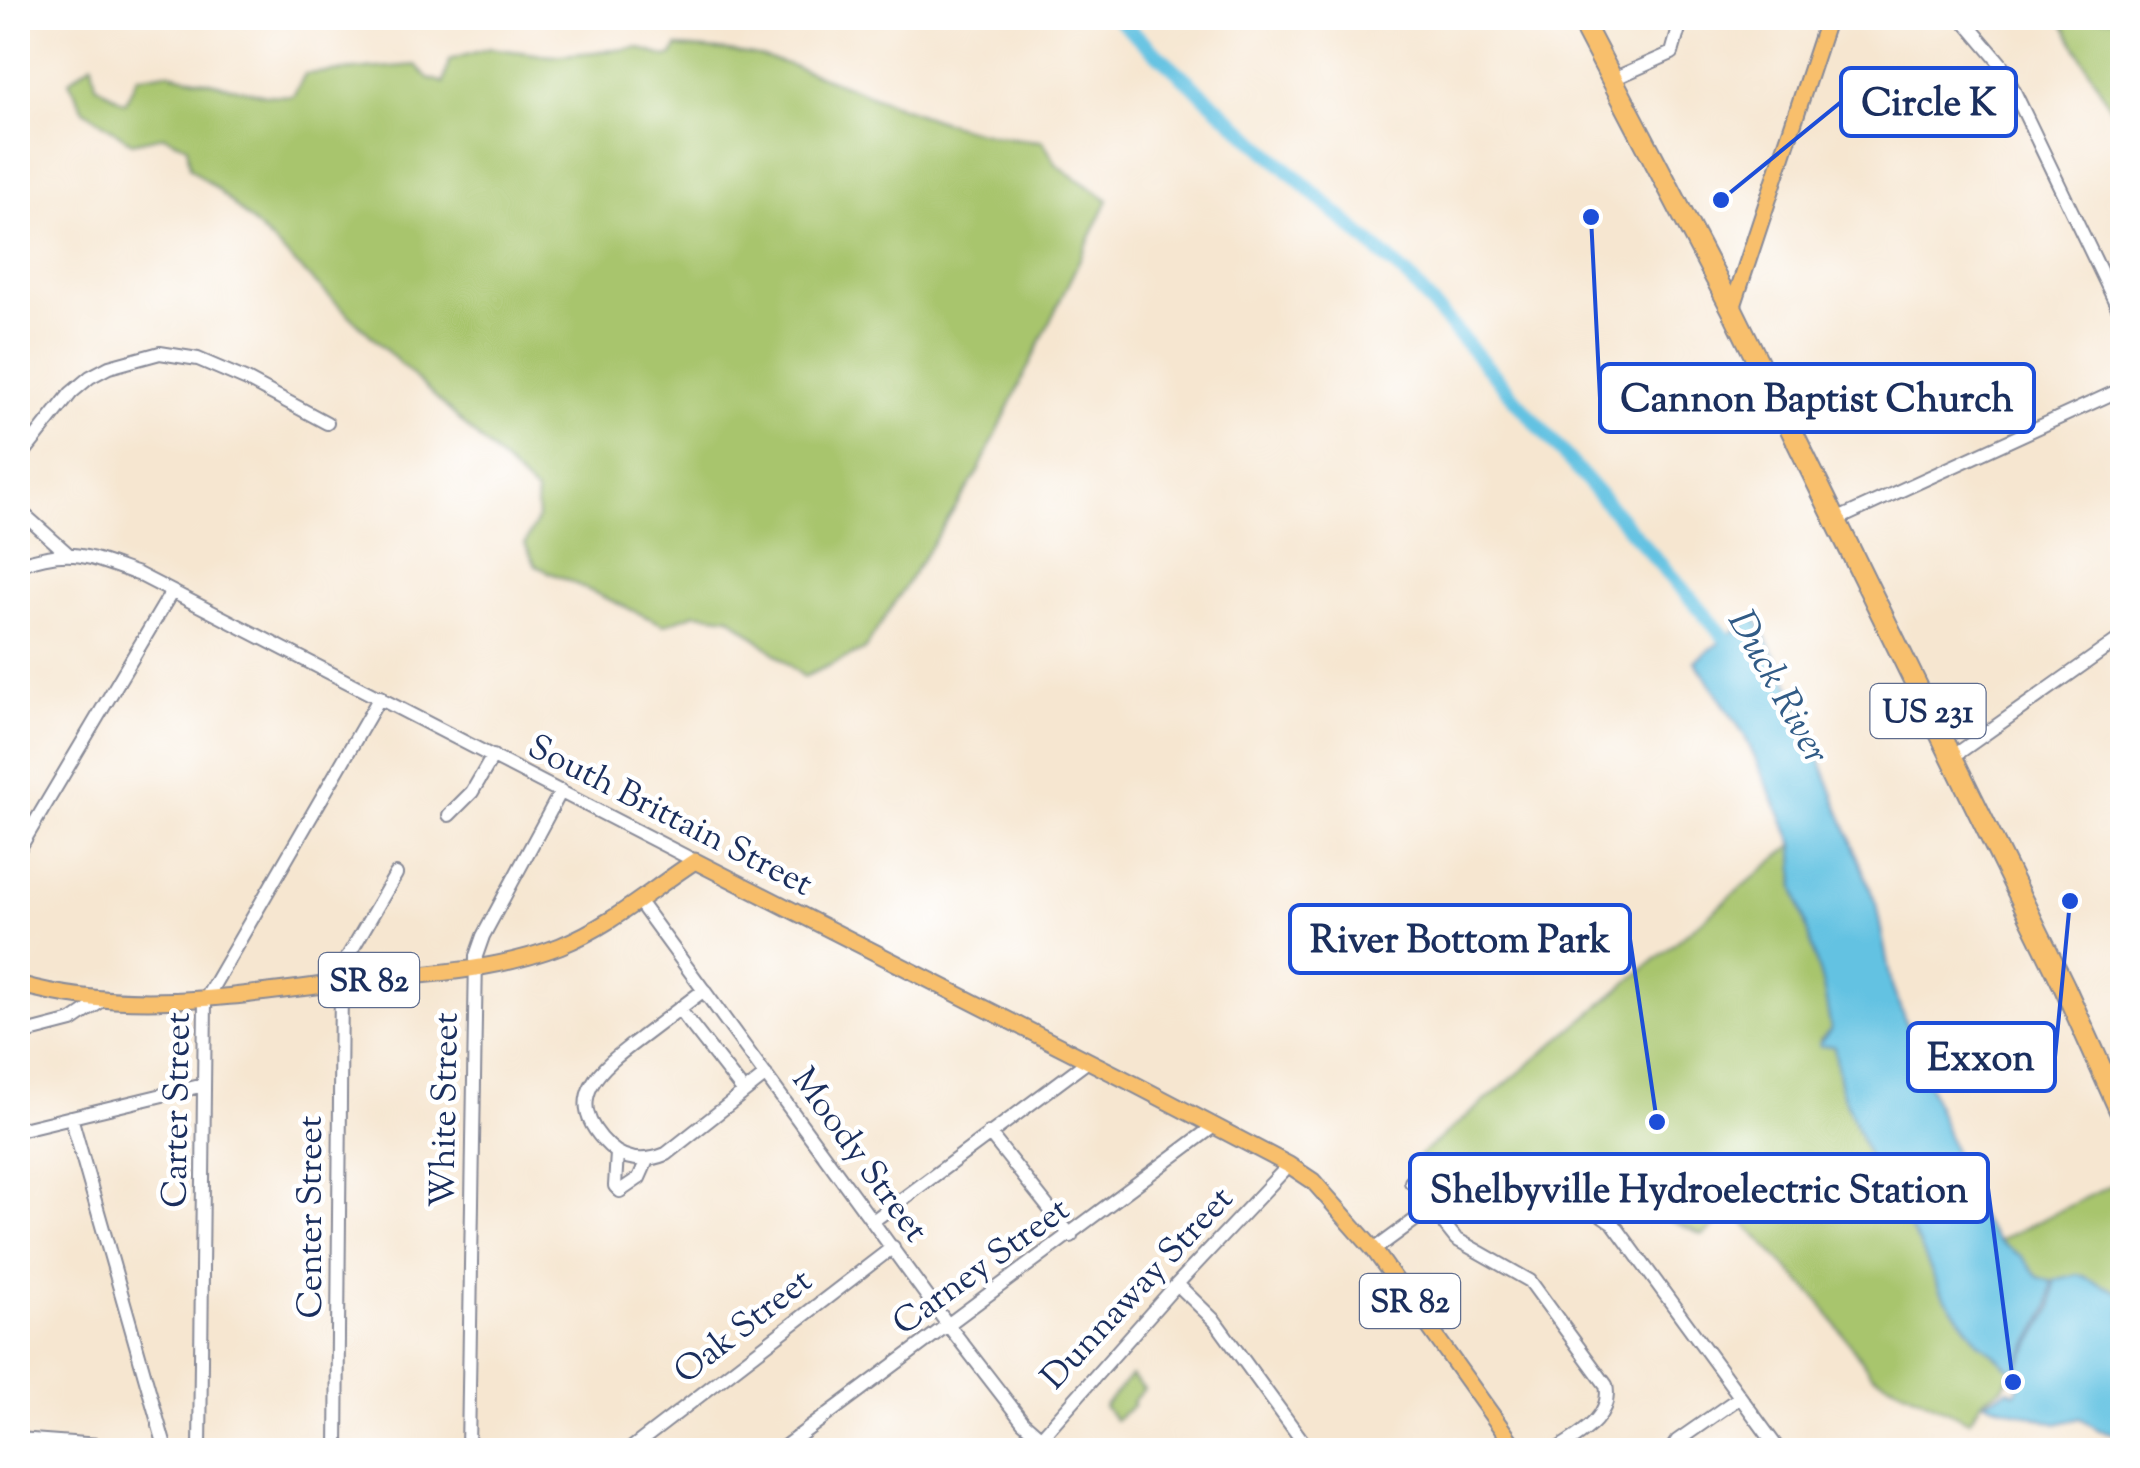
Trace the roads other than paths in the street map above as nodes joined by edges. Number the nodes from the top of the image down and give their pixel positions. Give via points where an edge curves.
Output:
1 (1580, 18) edge
2 (1682, 18) edge
3 (1828, 18) edge
4 (1962, 18) edge
5 (1613, 79) junction
6 (1732, 309) junction
7 (2122, 316) edge
8 (2122, 390) edge
9 (327, 424) dead end
10 (18, 460) edge
11 (18, 509) edge
12 (1836, 520) junction
13 (67, 553) junction
14 (18, 565) edge
15 (170, 593) junction
16 (2122, 637) edge
17 (380, 697) junction
18 (492, 756) junction
19 (1951, 758) junction
20 (561, 791) junction
21 (449, 815) dead end
22 (18, 851) edge
23 (695, 861) junction
24 (396, 874) dead end
25 (640, 904) junction
26 (475, 968) junction
27 (341, 983) junction
28 (18, 984) edge
29 (704, 990) junction
30 (205, 1000) junction
31 (100, 1002) junction
32 (679, 1009) junction
33 (18, 1035) edge
34 (1088, 1061) junction
35 (766, 1075) junction
36 (204, 1085) junction
37 (744, 1092) junction
38 (2122, 1115) edge
39 (71, 1117) junction
40 (1214, 1126) junction
41 (18, 1130) edge
42 (990, 1133) junction
43 (617, 1154) junction
44 (647, 1160) junction
45 (1289, 1165) junction
46 (1411, 1182) dead end
47 (1460, 1187) junction
48 (1432, 1210) junction
49 (873, 1221) junction
50 (1071, 1236) junction
51 (892, 1248) junction
52 (1374, 1250) junction
53 (1177, 1284) junction
54 (948, 1324) junction
55 (1740, 1397) junction
56 (18, 1428) edge
57 (1040, 1436) junction
58 (18, 1439) edge
59 (166, 1450) edge
60 (200, 1450) edge
61 (337, 1450) edge
62 (468, 1450) edge
63 (629, 1450) edge
64 (780, 1450) edge
65 (1030, 1450) edge
66 (1309, 1450) edge
67 (1517, 1450) edge
68 (1556, 1450) edge
69 (1671, 1450) edge
70 (1779, 1450) edge

1 - 5 highway, US 231
2 - 5 street via 1672,53
3 - 6 main road
4 - 7 street via 2001,64
5 - 6 highway, US 231
6 - 12 highway, US 231
8 - 12 street
9 - 10 street via 231,373 160,353 90,377
11 - 13 street
12 - 19 highway, US 231
13 - 14 street, South Brittain Street
13 - 15 street, South Brittain Street via 138,574
15 - 17 street, South Brittain Street
15 - 22 street
16 - 19 street
17 - 18 street, South Brittain Street
17 - 30 street, Carter Street
18 - 20 street, South Brittain Street
18 - 21 street via 472,792
19 - 38 highway, US 231
20 - 23 street, South Brittain Street
20 - 26 street, White Street via 483,936
23 - 25 main road, SR 82
23 - 34 main road, South Brittain Street / SR 82
24 - 27 street via 347,958
25 - 26 main road, SR 82 via 556,947
25 - 29 street, Moody Street
26 - 27 main road, SR 82
26 - 62 street, White Street
27 - 30 main road, SR 82
27 - 61 street, Center Street
28 - 31 main road, SR 82
29 - 32 street
29 - 35 street, Moody Street
30 - 31 main road, SR 82
30 - 36 street, Carter Street
31 - 33 street via 72,1021
32 - 37 street
32 - 43 street via 602,1067 589,1088 592,1124
34 - 40 main road, South Brittain Street / SR 82
34 - 42 street
35 - 37 street
35 - 49 street, Moody Street
36 - 39 street
36 - 60 street, Carter Street
37 - 44 street via 666,1154
39 - 41 street
39 - 59 street
40 - 45 main road, South Brittain Street / SR 82
40 - 50 street, Carney Street
42 - 49 street
42 - 50 street
43 - 44 street
43 - 44 street via 620,1191 639,1178
45 - 52 main road, SR 82 via 1332,1200
45 - 53 street, Dunnaway Street
46 - 47 street
47 - 48 street
47 - 55 street via 1547,1194 1585,1204 1613,1223
48 - 52 street
48 - 68 street via 1456,1239 1530,1281 1606,1385 1605,1410
49 - 51 street, Moody Street
50 - 54 street, Carney Street
51 - 54 street, Moody Street
51 - 63 street, Oak Street
52 - 67 main road, SR 82
53 - 57 street, Dunnaway Street
53 - 66 street via 1216,1320
54 - 57 street, Moody Street
54 - 64 street, Carney Street
55 - 69 street
55 - 70 street
56 - 58 street
57 - 65 street, Dunnaway Street
58 - 59 street

